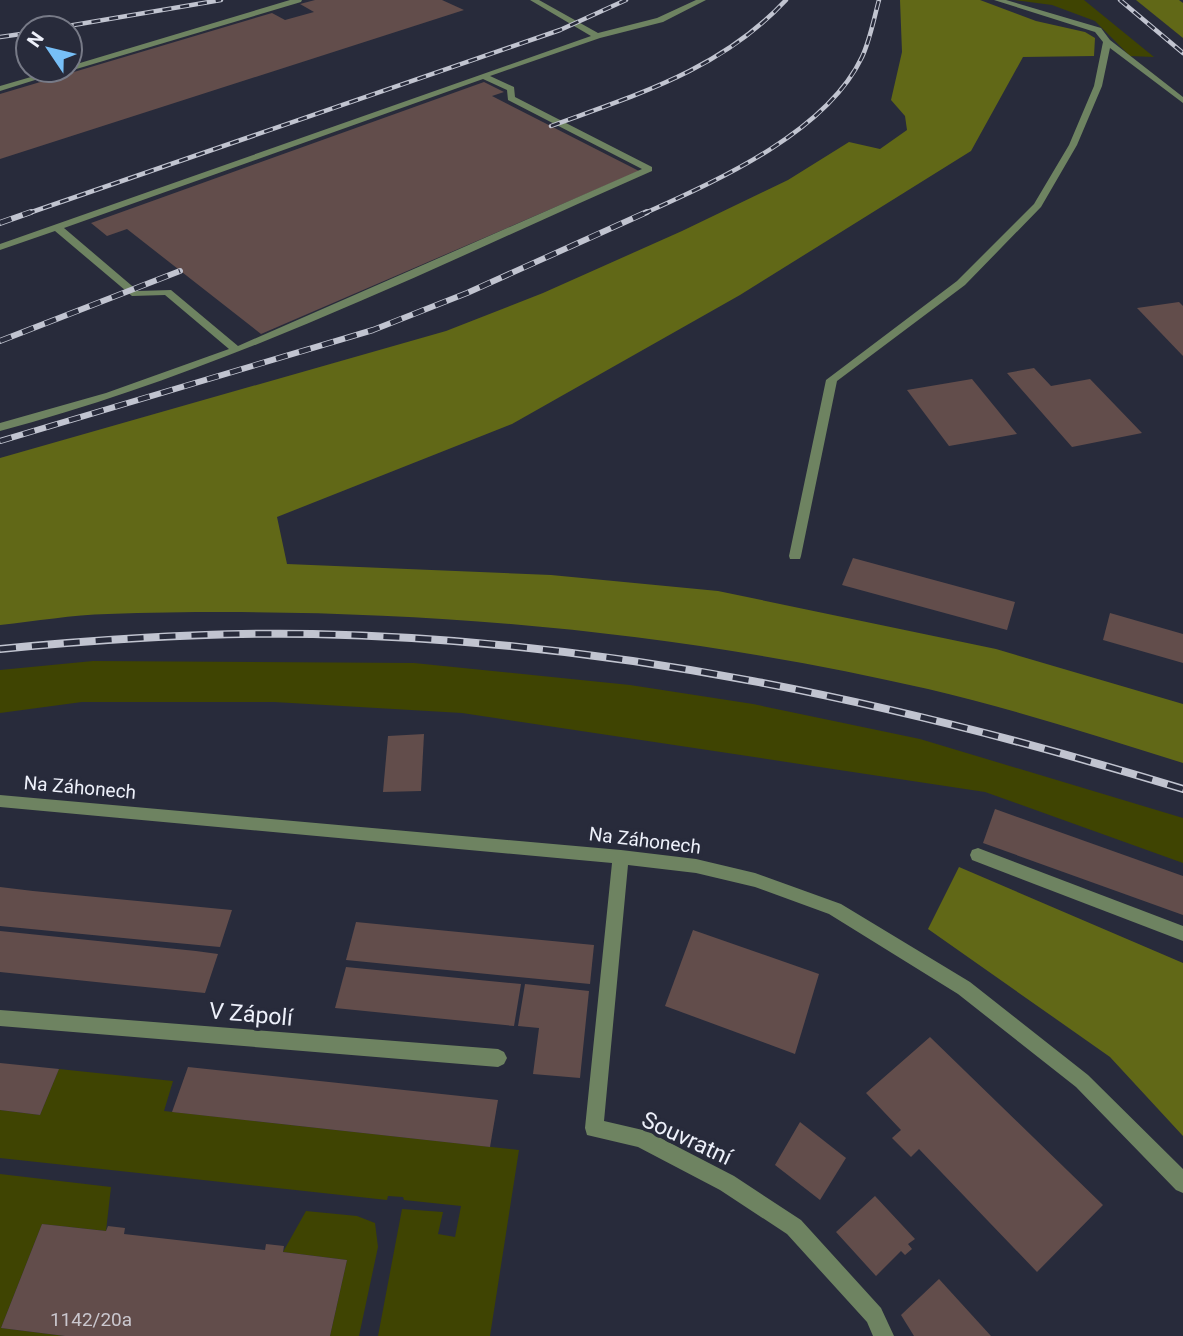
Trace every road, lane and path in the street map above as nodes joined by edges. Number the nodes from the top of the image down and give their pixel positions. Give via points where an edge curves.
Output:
1 (298, 0) edge
2 (534, 0) edge
3 (702, 0) edge
4 (998, 0) edge
5 (597, 36) junction
6 (1107, 42) junction
7 (84, 64) edge
8 (483, 76) junction
9 (1183, 101) edge
10 (57, 227) junction
11 (0, 247) edge
12 (237, 350) junction
13 (0, 427) edge
14 (795, 556) dead end
15 (0, 801) edge
16 (978, 855) dead end
17 (621, 857) junction
18 (1183, 934) edge
19 (0, 1018) edge
20 (498, 1058) dead end
21 (1181, 1177) edge
22 (884, 1336) edge

1 - 7 street
2 - 5 street
3 - 5 street via 660,20
4 - 6 street via 1098,30
5 - 8 street
6 - 9 street
6 - 14 street via 1098,86 1073,145 1038,205 961,283 832,380
8 - 10 street
8 - 12 street via 511,89 511,98 649,169
10 - 11 street
10 - 12 street via 136,294 167,292
12 - 13 street via 123,391
15 - 17 street, Na Záhonech
16 - 18 street
17 - 21 street, Na Záhonech via 708,868 835,909 964,988 1082,1081
17 - 22 street, Souvratní via 594,1128 640,1138 727,1183 794,1227 874,1315
19 - 20 street, V Zápolí

